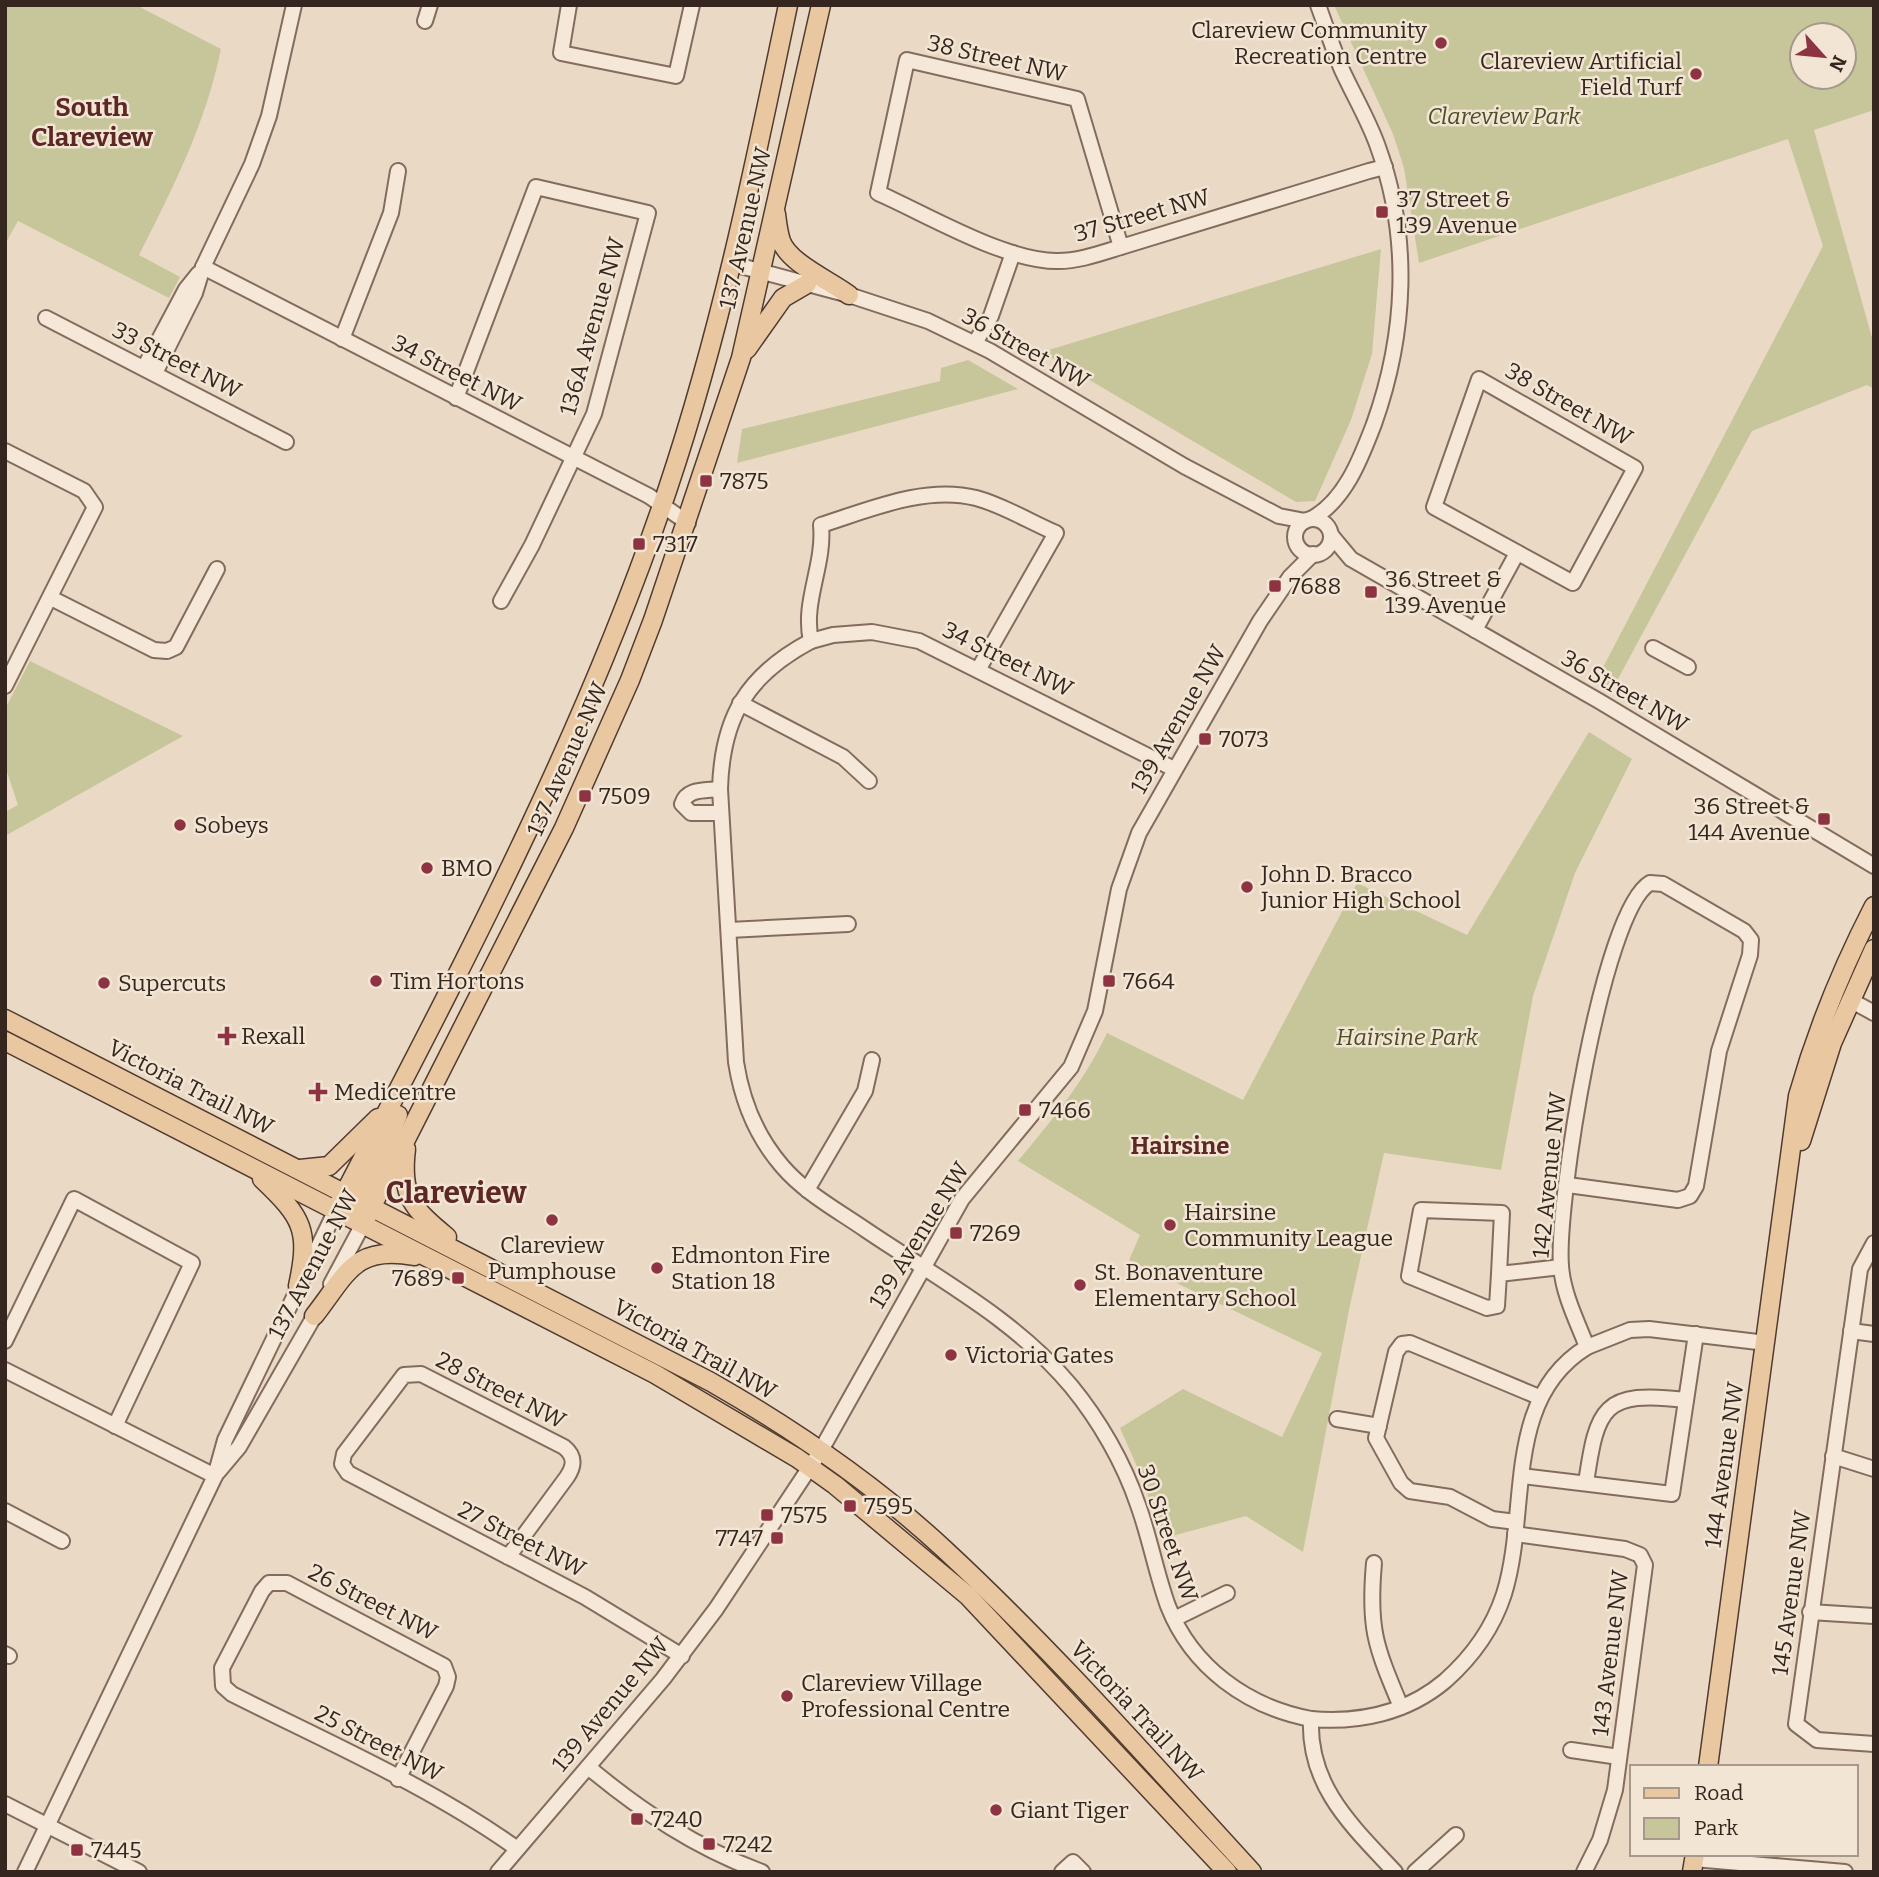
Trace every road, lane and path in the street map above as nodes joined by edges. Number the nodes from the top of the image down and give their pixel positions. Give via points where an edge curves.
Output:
1 (294, 5) edge
2 (429, 5) edge
3 (569, 5) edge
4 (692, 5) edge
5 (788, 5) edge
6 (821, 5) edge
7 (1318, 5) edge
8 (425, 21) dead end
9 (1385, 167) junction
10 (398, 171) dead end
11 (878, 192) joint
12 (774, 207) junction
13 (1121, 247) junction
14 (1013, 253) junction
15 (733, 264) junction
16 (203, 267) junction
17 (760, 271) junction
18 (807, 284) junction
19 (849, 295) junction
20 (46, 318) dead end
21 (342, 339) junction
22 (975, 343) junction
23 (741, 358) junction
24 (150, 371) junction
25 (456, 398) junction
26 (286, 442) dead end
27 (5, 451) edge
28 (572, 458) junction
29 (1336, 498) junction
30 (662, 503) junction
31 (1279, 516) junction
32 (1308, 520) junction
33 (688, 523) junction
34 (1331, 533) junction
35 (1296, 538) junction
36 (1517, 553) junction
37 (1316, 554) junction
38 (1351, 559) junction
39 (217, 569) dead end
40 (1290, 577) junction
41 (51, 598) junction
42 (501, 601) dead end
43 (1475, 630) junction
44 (811, 641) junction
45 (1653, 648) dead end
46 (1688, 667) dead end
47 (978, 670) junction
48 (5, 687) edge
49 (740, 703) junction
50 (1174, 769) junction
51 (869, 781) dead end
52 (720, 789) junction
53 (721, 813) junction
54 (1874, 866) edge
55 (1874, 906) edge
56 (848, 923) dead end
57 (729, 930) junction
58 (1874, 949) edge
59 (446, 998) junction
60 (1850, 1000) junction
61 (1874, 1013) edge
62 (5, 1019) edge
63 (5, 1041) edge
64 (873, 1060) dead end
65 (390, 1105) junction
66 (408, 1137) junction
67 (247, 1165) junction
68 (298, 1169) junction
69 (1790, 1170) junction
70 (1567, 1185) junction
71 (807, 1190) junction
72 (359, 1201) junction
73 (336, 1210) junction
74 (363, 1224) junction
75 (1874, 1243) edge
76 (434, 1260) junction
77 (478, 1261) junction
78 (1561, 1267) junction
79 (923, 1268) junction
80 (1499, 1275) junction
81 (299, 1286) junction
82 (314, 1316) junction
83 (1851, 1331) junction
84 (1696, 1334) junction
85 (1874, 1334) edge
86 (5, 1341) edge
87 (1766, 1343) junction
88 (1587, 1347) junction
89 (5, 1370) edge
90 (1539, 1397) junction
91 (1686, 1400) junction
92 (1337, 1419) dead end
93 (115, 1426) junction
94 (1379, 1426) junction
95 (820, 1452) junction
96 (1833, 1456) junction
97 (342, 1464) joint
98 (810, 1467) junction
99 (1874, 1469) edge
100 (215, 1476) junction
101 (1522, 1476) junction
102 (1586, 1483) junction
103 (5, 1511) edge
104 (1515, 1528) junction
105 (62, 1541) dead end
106 (508, 1557) junction
107 (1374, 1563) dead end
108 (1227, 1593) dead end
109 (1810, 1612) junction
110 (1874, 1616) edge
111 (1174, 1619) junction
112 (682, 1656) junction
113 (220, 1681) joint
114 (1401, 1707) junction
115 (1311, 1718) junction
116 (1874, 1744) edge
117 (1571, 1750) dead end
118 (1619, 1757) junction
119 (1707, 1765) edge
120 (588, 1766) junction
121 (398, 1779) junction
122 (5, 1804) edge
123 (45, 1825) junction
124 (1456, 1835) dead end
125 (516, 1848) junction
126 (1693, 1864) edge
127 (25, 1872) edge
128 (139, 1872) edge
129 (498, 1872) edge
130 (762, 1872) edge
131 (1062, 1872) edge
132 (1083, 1872) edge
133 (1227, 1872) edge
134 (1252, 1872) edge
135 (1395, 1872) edge
136 (1415, 1872) edge
137 (1584, 1872) edge
138 (1845, 1872) edge

1 - 16 street via 269,116 252,164
2 - 8 street
3 - 4 street via 561,53 676,76
5 - 15 main road, 137 Avenue NW
6 - 12 main road, 137 Avenue NW
7 - 9 street
9 - 13 street, 37 Street NW
9 - 29 street via 1400,246 1397,337 1371,433
10 - 21 street via 391,213
11 - 13 street, 38 Street NW via 906,60 1077,99
11 - 14 street, 37 Street NW
12 - 17 main road, 137 Avenue NW
12 - 19 main road via 787,251
13 - 14 street, 37 Street NW via 1062,261
14 - 22 street via 991,316
15 - 17 street, 36 Street NW
15 - 30 main road, 137 Avenue NW via 696,402
16 - 21 street, 34 Street NW
16 - 24 street via 195,293
17 - 18 street, 36 Street NW
17 - 23 main road, 137 Avenue NW
18 - 19 street, 36 Street NW
18 - 23 main road via 783,298
19 - 22 street, 36 Street NW via 906,312
20 - 24 street, 33 Street NW
21 - 25 street, 34 Street NW
22 - 31 street, 36 Street NW via 1184,466
23 - 33 main road, 137 Avenue NW
24 - 26 street, 33 Street NW
25 - 28 street, 34 Street NW
25 - 28 street, 136A Avenue NW via 536,187 648,213 594,414
27 - 41 street via 84,491 94,503 92,517
28 - 30 street, 34 Street NW
28 - 42 street, 136A Avenue NW
29 - 32 street via 1324,512
29 - 34 street
30 - 33 street, 34 Street NW
30 - 59 main road, 137 Avenue NW via 599,674 537,816
31 - 32 street, 36 Street NW
31 - 35 street, 36 Street NW
32 - 34 street via 1322,521
32 - 35 street
33 - 66 main road, 137 Avenue NW via 630,680 564,828
34 - 37 street via 1328,547
34 - 38 street, 36 Street NW
35 - 37 street via 1302,550
35 - 40 street, 139 Avenue NW
36 - 36 street, 38 Street NW via 1434,507 1479,379 1635,468 1573,583
36 - 43 street
37 - 38 street, 36 Street NW
37 - 40 street, 139 Avenue NW
38 - 43 street, 36 Street NW
39 - 41 street via 172,649 154,650
40 - 50 street, 139 Avenue NW
41 - 48 street
43 - 54 street, 36 Street NW
44 - 47 street, 34 Street NW via 854,633 891,634 919,641
44 - 47 street via 807,617 823,544 821,525 902,500 975,498 1056,533
44 - 49 street, 30 Street NW via 769,668
45 - 46 street
47 - 50 street, 34 Street NW
49 - 51 street via 843,757
49 - 52 street, 30 Street NW via 725,739
50 - 79 street, 139 Avenue NW via 1125,867 1095,1011 1077,1056 1054,1092 974,1184
52 - 53 street, 30 Street NW
52 - 53 street via 692,792 682,804 691,813
53 - 57 street, 30 Street NW
55 - 69 main road, 144 Avenue NW via 1843,966 1814,1040 1798,1096
56 - 57 street
57 - 71 street, 30 Street NW via 736,1062 744,1099 767,1147
58 - 60 main road, 144 Avenue NW
59 - 65 main road, 137 Avenue NW
59 - 72 main road
60 - 61 street
60 - 69 main road, 144 Avenue NW
62 - 68 main road, Victoria Trail NW
63 - 67 main road, Victoria Trail NW
64 - 71 street via 865,1091
65 - 68 main road via 329,1166
65 - 72 main road, 137 Avenue NW
66 - 72 main road, 137 Avenue NW
66 - 77 main road via 404,1170 410,1201 424,1219
67 - 73 main road, Victoria Trail NW
67 - 81 main road via 300,1219 305,1250
68 - 72 main road, Victoria Trail NW
69 - 87 main road, 144 Avenue NW
70 - 70 street, 142 Avenue NW via 1579,1091 1599,1000 1635,899 1650,883 1670,887 1751,940 1719,1051 1697,1181 1690,1196 1678,1200
70 - 78 street, 142 Avenue NW
71 - 79 street, 30 Street NW
72 - 73 main road, 137 Avenue NW
72 - 74 main road
72 - 77 main road, Victoria Trail NW
73 - 74 main road, Victoria Trail NW
73 - 81 street, 137 Avenue NW
74 - 76 main road, Victoria Trail NW
74 - 82 street, 137 Avenue NW
75 - 83 street, 145 Avenue NW via 1860,1269
76 - 82 main road via 390,1252 364,1257
76 - 98 main road, Victoria Trail NW via 708,1403
77 - 95 main road, Victoria Trail NW via 710,1382
78 - 80 street
78 - 88 street, 142 Avenue NW
79 - 95 street, 139 Avenue NW
79 - 111 street, 30 Street NW via 1017,1332 1086,1405 1138,1502
80 - 80 street via 1502,1213 1421,1210 1409,1276 1487,1308 1497,1306
81 - 100 street, 137 Avenue NW via 225,1440
82 - 100 street, 137 Avenue NW via 239,1447
83 - 85 street
83 - 96 street, 145 Avenue NW
84 - 87 street
84 - 88 street via 1640,1329
84 - 91 street
86 - 93 street via 74,1199 192,1264
87 - 119 main road, 144 Avenue NW
88 - 90 street via 1565,1362
89 - 93 street
90 - 94 street via 1410,1343 1402,1344 1396,1352
90 - 101 street
91 - 102 street via 1648,1395 1606,1412 1594,1431
91 - 102 street via 1672,1494
92 - 94 street
93 - 100 street
94 - 104 street via 1376,1438 1380,1448 1410,1491 1450,1497
95 - 98 street, 139 Avenue NW
95 - 134 main road, Victoria Trail NW via 943,1548 1059,1662
96 - 99 street
96 - 109 street, 145 Avenue NW
97 - 106 street, 27 Street NW via 353,1478
97 - 106 street, 28 Street NW via 348,1447 404,1376 421,1374 564,1447 573,1459 568,1477
98 - 112 street, 139 Avenue NW via 750,1562
98 - 133 main road, Victoria Trail NW via 968,1596
100 - 123 street, 137 Avenue NW
101 - 102 street
101 - 104 street
103 - 105 street
104 - 114 street via 1504,1595 1485,1635 1440,1685
104 - 118 street, 143 Avenue NW via 1640,1555 1646,1570
106 - 112 street, 27 Street NW via 612,1612
107 - 114 street via 1372,1634
108 - 111 street, 30 Street NW
109 - 110 street
109 - 116 street, 145 Avenue NW via 1796,1724 1817,1740
111 - 115 street, 30 Street NW via 1191,1648 1226,1683 1267,1706
112 - 120 street, 139 Avenue NW
113 - 121 street, 25 Street NW via 232,1694
113 - 121 street, 26 Street NW via 222,1668 262,1591 273,1582 287,1583 440,1662 447,1672 446,1686
114 - 115 street via 1357,1719
115 - 135 street via 1311,1749 1322,1785
117 - 118 street, 143 Avenue NW
118 - 137 street, 143 Avenue NW via 1608,1818
120 - 125 street, 139 Avenue NW
120 - 130 street via 664,1824
121 - 125 street, 25 Street NW via 466,1813
122 - 123 street
123 - 127 street, 137 Avenue NW
123 - 128 street
124 - 136 street
125 - 129 street, 139 Avenue NW
126 - 138 street
131 - 132 street via 1073,1862

